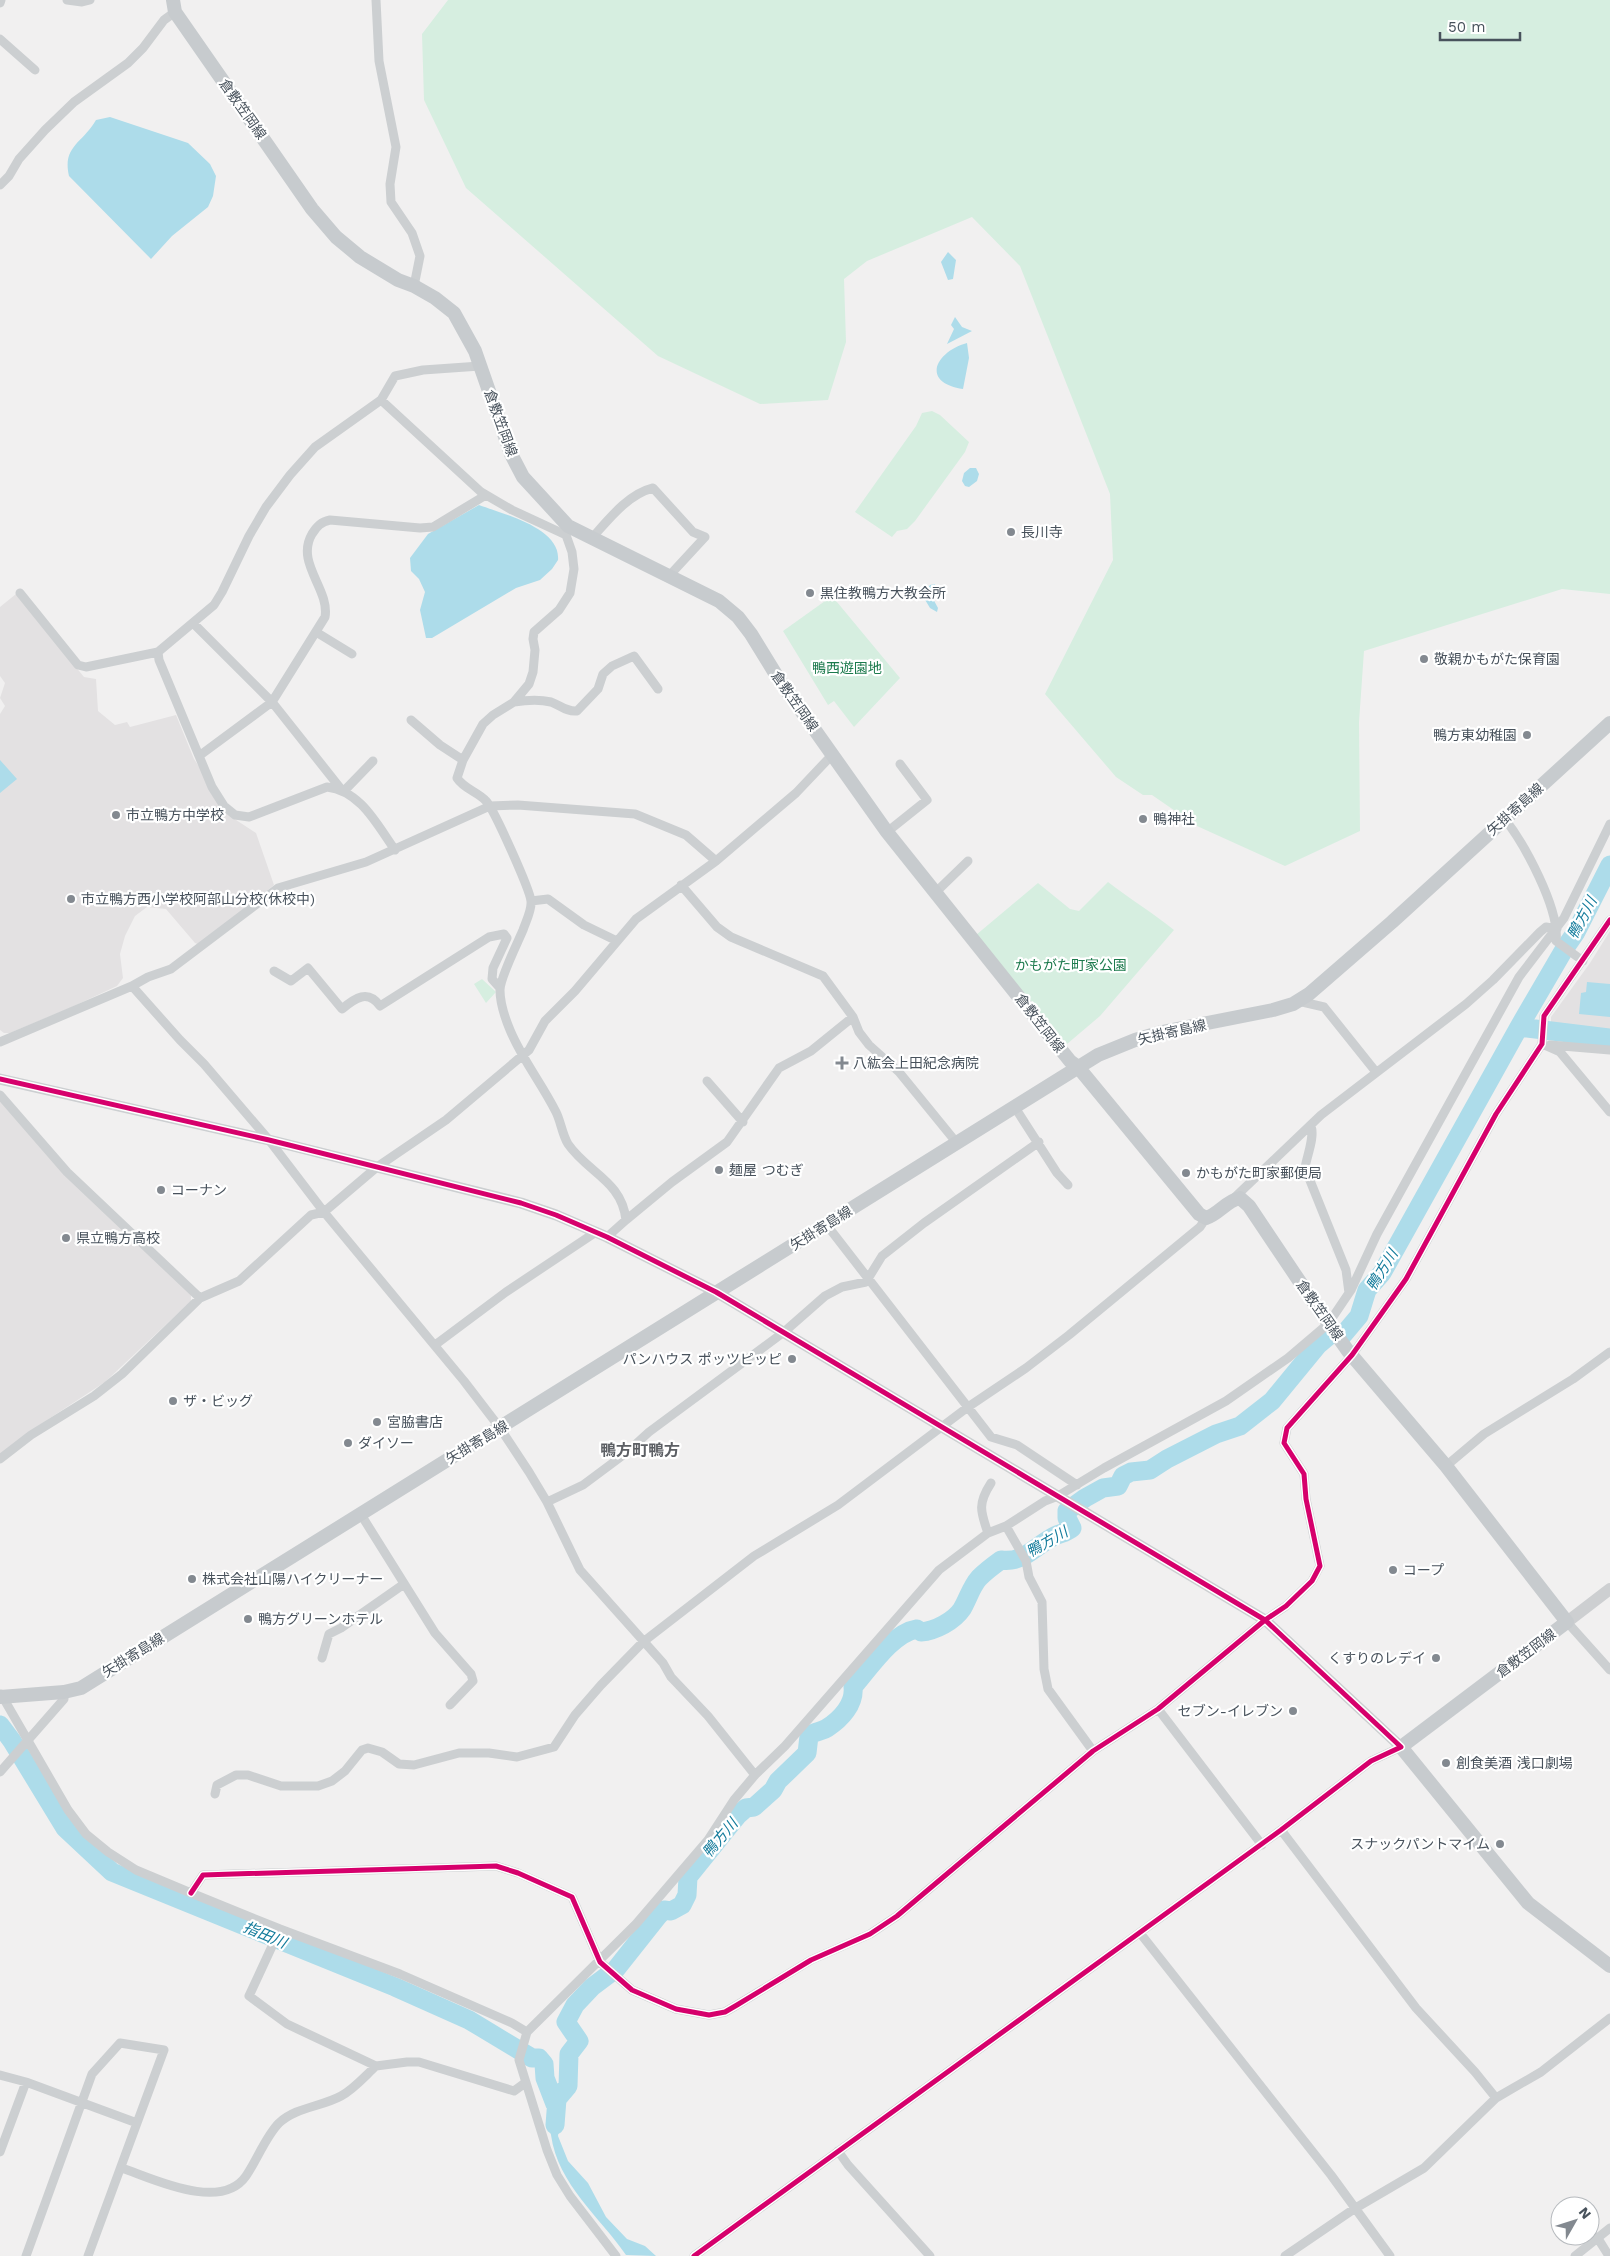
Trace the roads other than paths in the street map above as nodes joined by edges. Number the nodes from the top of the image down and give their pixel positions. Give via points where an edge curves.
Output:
1 (67, 0) edge
2 (90, 0) edge
3 (376, 0) edge
4 (174, 6) edge
5 (0, 39) edge
6 (35, 70) dead end
7 (0, 185) edge
8 (414, 286) junction
9 (480, 366) junction
10 (381, 400) junction
11 (486, 495) junction
12 (567, 530) junction
13 (592, 538) junction
14 (669, 576) junction
15 (20, 593) dead end
16 (194, 624) junction
17 (316, 632) junction
18 (158, 652) junction
19 (352, 654) dead end
20 (658, 689) dead end
21 (272, 702) junction
22 (514, 702) junction
23 (411, 720) dead end
24 (1610, 723) edge
25 (832, 755) junction
26 (199, 756) junction
27 (463, 760) junction
28 (373, 761) dead end
29 (900, 764) dead end
30 (342, 790) junction
31 (490, 806) junction
32 (1504, 818) junction
33 (1610, 824) edge
34 (888, 832) junction
35 (395, 850) junction
36 (716, 861) junction
37 (968, 861) dead end
38 (681, 885) junction
39 (936, 892) junction
40 (531, 901) junction
41 (1610, 920) edge
42 (1557, 929) junction
43 (616, 941) junction
44 (1581, 959) junction
45 (274, 971) dead end
46 (132, 986) junction
47 (500, 988) junction
48 (1298, 1000) junction
49 (853, 1017) junction
50 (0, 1042) edge
51 (1542, 1044) junction
52 (1610, 1050) edge
53 (522, 1056) junction
54 (1078, 1067) junction
55 (1376, 1072) junction
56 (0, 1079) edge
57 (707, 1081) dead end
58 (0, 1095) edge
59 (1014, 1106) junction
60 (1610, 1112) edge
61 (743, 1122) junction
62 (1311, 1126) junction
63 (269, 1140) junction
64 (956, 1142) junction
65 (1039, 1142) junction
66 (377, 1167) junction
67 (1068, 1185) dead end
68 (1232, 1200) junction
69 (324, 1212) junction
70 (1206, 1218) junction
71 (626, 1220) junction
72 (826, 1224) junction
73 (596, 1232) junction
74 (607, 1237) junction
75 (869, 1279) junction
76 (716, 1292) junction
77 (1349, 1294) junction
78 (200, 1298) junction
79 (1328, 1324) junction
80 (784, 1332) junction
81 (435, 1345) junction
82 (1610, 1352) edge
83 (1350, 1353) junction
84 (968, 1407) junction
85 (942, 1427) junction
86 (500, 1428) junction
87 (0, 1459) edge
88 (1446, 1466) junction
89 (991, 1483) dead end
90 (1077, 1484) junction
91 (1058, 1496) junction
92 (547, 1502) junction
93 (360, 1513) junction
94 (1006, 1526) junction
95 (988, 1533) junction
96 (404, 1584) junction
97 (1610, 1590) edge
98 (1265, 1620) junction
99 (1567, 1622) junction
100 (643, 1642) junction
101 (322, 1658) dead end
102 (1610, 1670) edge
103 (64, 1692) junction
104 (1, 1695) edge
105 (450, 1705) dead end
106 (1158, 1709) junction
107 (27, 1740) junction
108 (1401, 1747) junction
109 (1093, 1750) junction
110 (0, 1772) edge
111 (755, 1775) junction
112 (215, 1794) dead end
113 (1282, 1830) junction
114 (1262, 1845) junction
115 (191, 1893) junction
116 (280, 1929) junction
117 (1140, 1933) junction
118 (604, 1965) junction
119 (1610, 1966) edge
120 (1610, 2018) edge
121 (527, 2035) junction
122 (376, 2066) junction
123 (0, 2075) edge
124 (26, 2082) junction
125 (525, 2083) junction
126 (1496, 2098) junction
127 (80, 2102) junction
128 (137, 2123) junction
129 (838, 2151) junction
130 (0, 2152) edge
131 (122, 2168) junction
132 (1354, 2209) junction
133 (1600, 2242) edge
134 (1587, 2246) edge
135 (26, 2256) edge
136 (88, 2256) edge
137 (616, 2256) edge
138 (694, 2256) edge
139 (930, 2256) edge
140 (1285, 2256) edge
141 (1390, 2256) edge
142 (1575, 2256) edge
143 (1608, 2256) edge

1 - 2 street
3 - 8 street via 379,61 396,147 390,184 391,202 412,233 420,256
4 - 7 street via 143,48 128,63 74,102 18,159
4 - 8 main road, 倉敷笠岡線 via 312,209 336,237 360,257
5 - 6 street
8 - 9 main road, 倉敷笠岡線 via 454,313
9 - 10 street via 422,370 395,376
9 - 12 main road, 倉敷笠岡線 via 523,477
10 - 11 street
10 - 16 street via 315,447 290,475 266,507 214,606
11 - 12 street
11 - 17 street via 434,527 330,520 317,525 310,537 308,553 310,568 327,608
12 - 13 main road, 倉敷笠岡線
12 - 22 street via 572,552 572,587 559,610 534,632 533,672 529,684
13 - 14 main road, 倉敷笠岡線
13 - 14 street via 614,512 653,488 694,532 705,537
14 - 25 main road, 倉敷笠岡線 via 719,601 738,617
15 - 18 street via 78,665 86,667
16 - 18 street
16 - 21 street
17 - 19 street
17 - 21 street
18 - 26 street
20 - 22 street via 634,656 603,674 598,689 577,711 533,699
21 - 26 street
21 - 30 street
22 - 27 street via 484,724
23 - 27 street
24 - 32 main road, 矢掛寄島線
25 - 34 main road, 倉敷笠岡線
25 - 36 street via 796,793
26 - 30 street via 212,787 224,806 235,815 250,818 327,787
27 - 31 street via 457,778
28 - 30 street
29 - 34 street via 926,800
30 - 35 street via 359,801
31 - 35 street
31 - 36 street via 518,805 635,814 686,835
31 - 40 street
32 - 42 street via 1530,860
32 - 48 main road, 矢掛寄島線 via 1334,974
33 - 42 street
34 - 39 main road, 倉敷笠岡線
35 - 46 street via 345,869 278,888 171,969
36 - 38 street
37 - 39 street
38 - 43 street via 636,919
38 - 49 street via 717,927 731,937 823,976
39 - 54 main road, 倉敷笠岡線
40 - 43 street via 548,899
40 - 47 street via 528,917
41 - 44 street
42 - 44 street via 1556,941
42 - 55 street via 1546,927 1466,1004
42 - 77 street via 1519,977 1377,1234
43 - 53 street via 575,991 545,1021 529,1050
44 - 51 street via 1544,1016
45 - 47 street via 291,981 308,968 342,1009 359,996 376,1000 380,1006 489,938 504,934 508,938 493,968 492,979
46 - 50 street
46 - 63 street
47 - 53 street via 509,1028
48 - 54 main road, 矢掛寄島線 via 1273,1010 1135,1040
48 - 55 street via 1324,1007
49 - 61 street via 811,1051 779,1068
49 - 64 street via 869,1045 899,1072
51 - 52 street
51 - 60 street via 1560,1052
51 - 83 street via 1496,1114 1406,1279
53 - 66 street via 446,1120
53 - 71 street via 556,1112 567,1141 577,1155 611,1184 622,1200
54 - 59 main road, 矢掛寄島線
54 - 70 main road, 倉敷笠岡線 via 1199,1214
55 - 62 street
56 - 63 street
57 - 61 street
58 - 78 street via 67,1172
59 - 64 main road, 矢掛寄島線
59 - 65 street
61 - 71 street via 727,1142
62 - 68 street
62 - 77 street via 1313,1137 1305,1168 1346,1270
63 - 66 street
63 - 69 street
64 - 72 main road, 矢掛寄島線
65 - 67 street
65 - 75 street via 882,1256
66 - 69 street
66 - 73 street via 521,1203
68 - 70 main road via 1214,1216
68 - 79 main road, 倉敷笠岡線 via 1240,1198 1249,1206
69 - 78 street via 311,1215 239,1281
69 - 81 street
70 - 84 street via 1200,1227 1070,1335
71 - 74 street
72 - 75 street
72 - 76 main road, 矢掛寄島線
73 - 74 street
73 - 81 street via 506,1292
74 - 76 street
75 - 80 street via 825,1296
75 - 84 street
76 - 80 street
76 - 86 main road, 矢掛寄島線
77 - 79 street
78 - 87 street via 122,1374
79 - 83 main road, 倉敷笠岡線
79 - 90 street via 1288,1358 1226,1401
80 - 85 street
80 - 92 street via 583,1485
81 - 86 street
82 - 88 street via 1574,1379 1484,1434
83 - 88 main road, 倉敷笠岡線
83 - 98 street via 1287,1428 1284,1443 1304,1474 1320,1566 1312,1581 1286,1606
84 - 85 street
84 - 90 street via 991,1436 1017,1445
85 - 91 street
85 - 100 street via 838,1504 754,1556
86 - 92 street
86 - 93 main road, 矢掛寄島線
88 - 99 main road, 倉敷笠岡線
89 - 95 street via 981,1498
90 - 91 street
91 - 94 street
91 - 98 street
92 - 100 street via 580,1570
93 - 96 street
93 - 103 main road, 矢掛寄島線 via 80,1688
94 - 95 street
94 - 109 street via 1026,1561 1029,1577 1042,1602 1044,1669 1048,1689
95 - 111 street via 939,1570 785,1746
96 - 101 street via 329,1634
96 - 105 street via 435,1634 471,1674 473,1681 469,1687
97 - 99 main road
98 - 106 street
98 - 108 street
99 - 102 street
99 - 108 main road, 倉敷笠岡線
100 - 111 street
100 - 112 street via 594,1693 554,1747 517,1757 459,1753 414,1765 399,1764 382,1752 368,1748 362,1750 332,1781 318,1786 281,1786 236,1775 218,1785
103 - 104 main road, 矢掛寄島線
103 - 107 street via 64,1699
104 - 107 street
106 - 109 street
106 - 114 street
107 - 110 street
107 - 115 street via 86,1834 136,1870
108 - 113 street via 1371,1761
108 - 119 main road via 1528,1903
109 - 118 street via 897,1916 870,1934 811,1960 731,2008 709,2015 676,2009 632,1990
111 - 118 street via 708,1840
113 - 114 street
113 - 126 street via 1416,2008
114 - 117 street
115 - 116 street
115 - 118 street via 203,1875 496,1866 518,1872 572,1897
116 - 121 street via 400,1974 512,2023
116 - 122 street via 249,1996 287,2024
117 - 129 street
117 - 132 street via 1331,2175
118 - 121 street
120 - 126 street via 1541,2072
121 - 125 street via 519,2060
122 - 125 street via 419,2062 514,2091
122 - 131 street via 341,2096 293,2113 278,2124 245,2178 232,2188 212,2193 182,2188
123 - 124 street
124 - 127 street
124 - 130 street
125 - 137 street via 557,2175
126 - 132 street via 1424,2168
127 - 128 street
127 - 128 street via 92,2074 120,2043 164,2050
127 - 135 street
128 - 131 street
129 - 138 street
129 - 139 street
131 - 136 street
132 - 140 street
132 - 141 street
133 - 143 street
134 - 142 street

